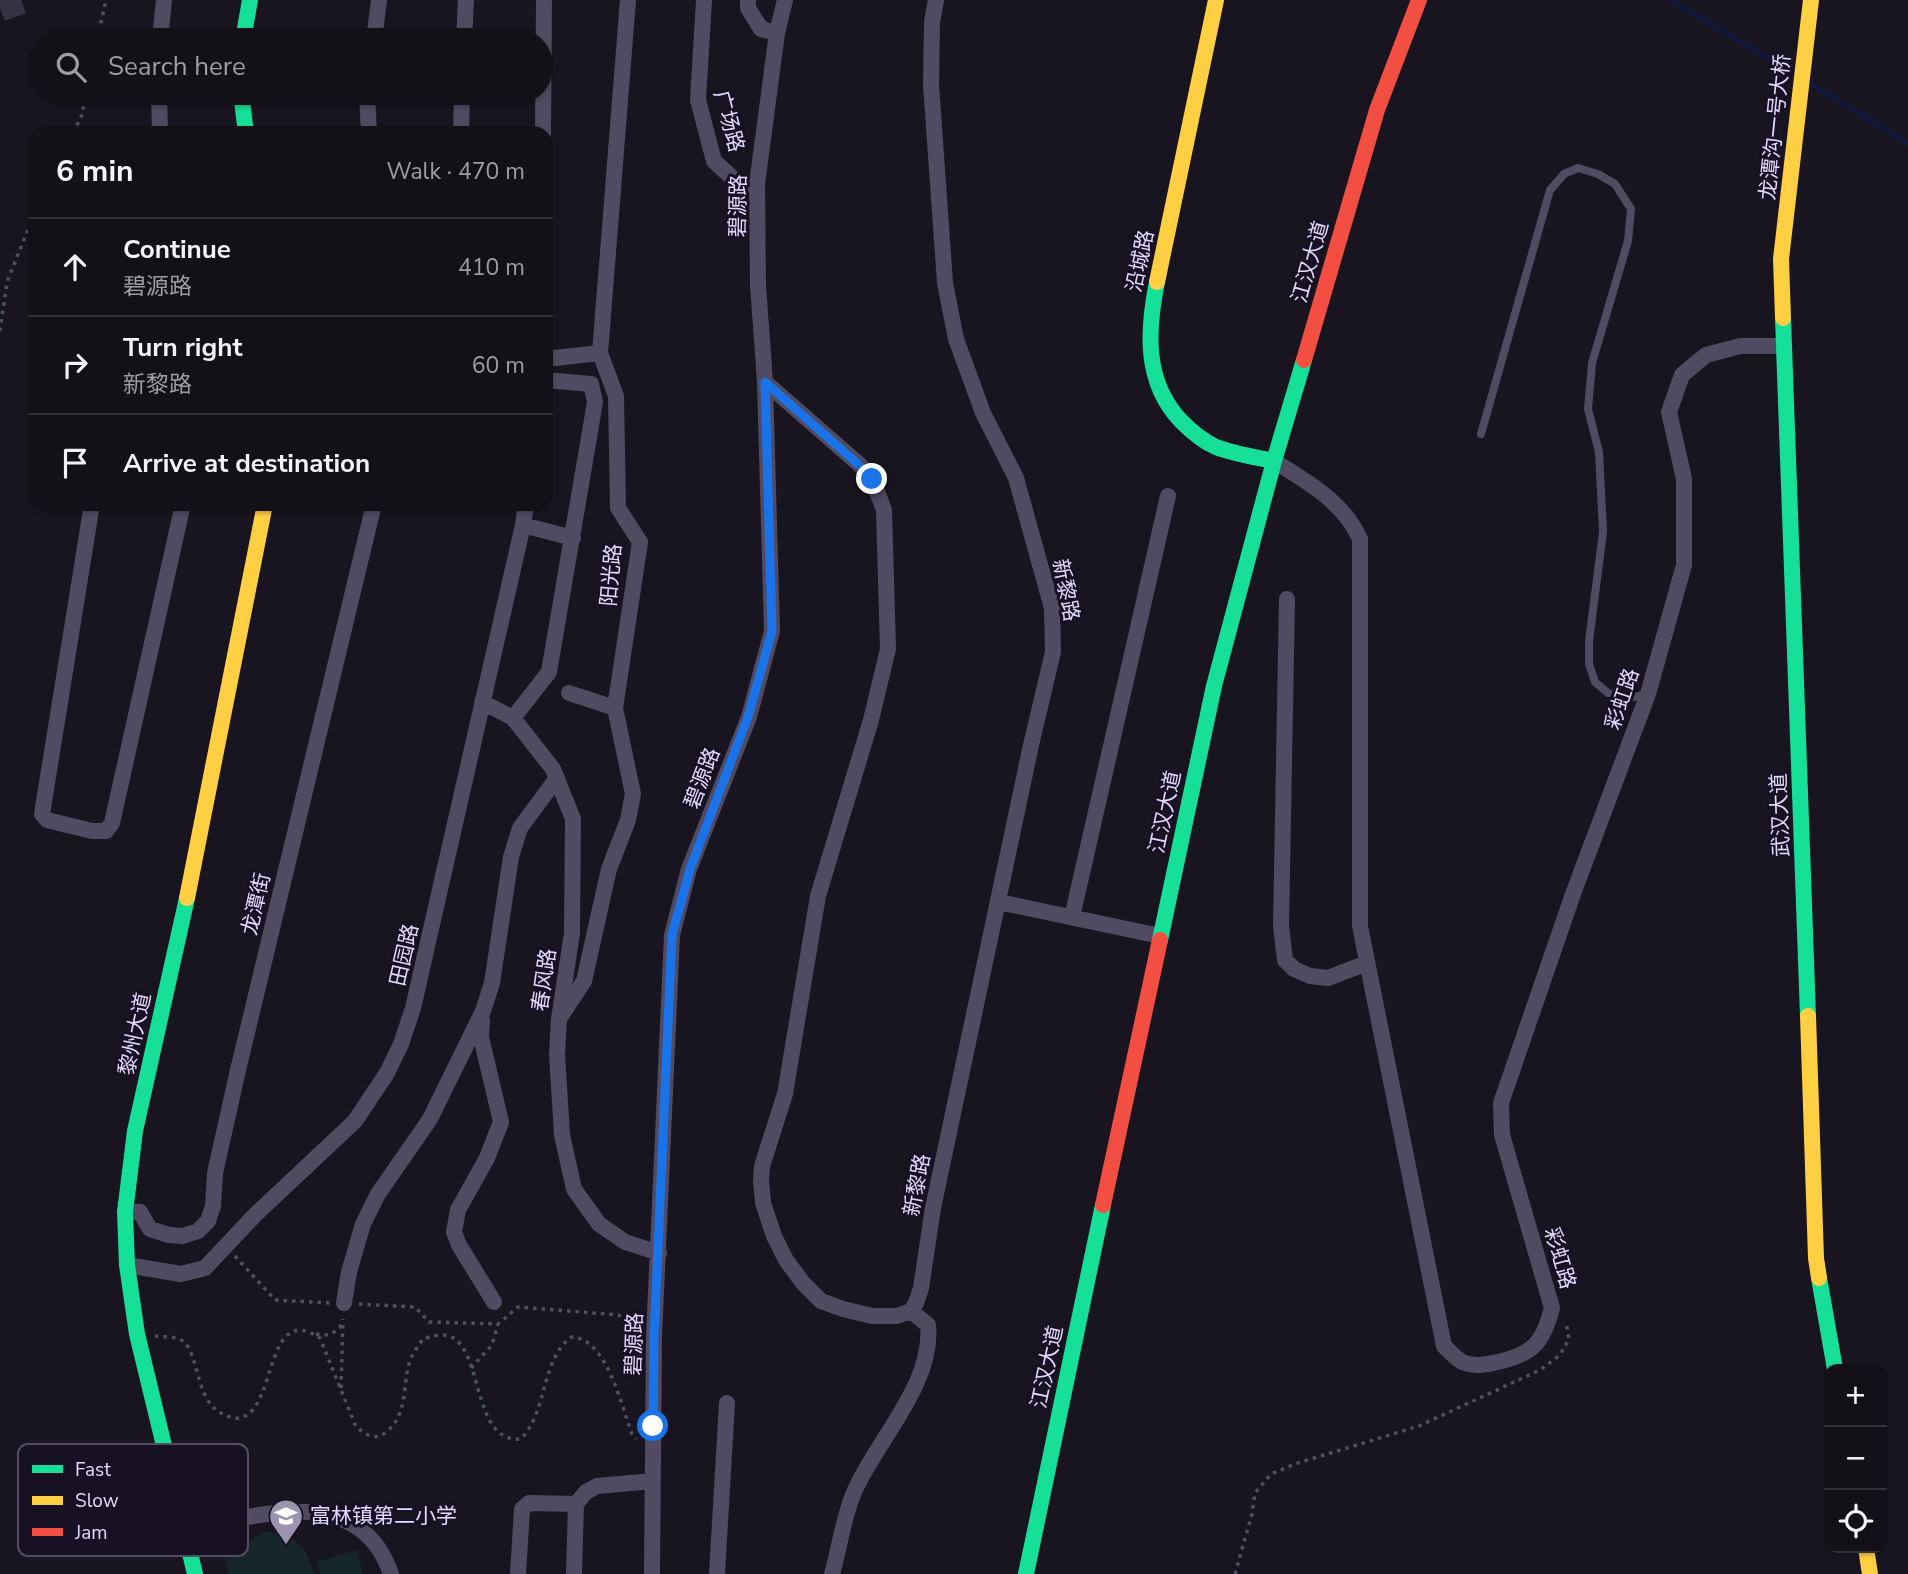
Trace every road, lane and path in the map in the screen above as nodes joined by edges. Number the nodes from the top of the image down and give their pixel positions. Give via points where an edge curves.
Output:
1 (106, 0) edge
2 (164, 0) edge
3 (250, 0) edge
4 (379, 0) edge
5 (466, 0) edge
6 (544, 0) edge
7 (628, 0) edge
8 (704, 0) edge
9 (748, 0) edge
10 (785, 0) edge
11 (936, 0) edge
12 (1216, 0) edge
13 (1419, 0) edge
14 (1811, 0) edge
15 (100, 28) edge
16 (161, 28) edge
17 (245, 28) edge
18 (376, 28) edge
19 (465, 28) edge
20 (544, 28) edge
21 (777, 33) junction
22 (84, 105) edge
23 (159, 105) edge
24 (243, 105) edge
25 (368, 105) edge
26 (462, 105) edge
27 (543, 105) edge
28 (77, 126) edge
29 (160, 126) edge
30 (245, 126) edge
31 (369, 126) edge
32 (461, 126) edge
33 (543, 126) edge
34 (757, 184) junction
35 (28, 230) edge
36 (1781, 259) joint
37 (0, 331) edge
38 (1784, 345) junction
39 (600, 353) junction
40 (553, 358) edge
41 (553, 381) edge
42 (765, 382) junction
43 (1481, 434) dead end
44 (1274, 461) junction
45 (1168, 496) dead end
46 (91, 511) edge
47 (181, 511) edge
48 (264, 511) edge
49 (372, 511) edge
50 (525, 511) edge
51 (523, 525) junction
52 (573, 538) junction
53 (1287, 599) dead end
54 (569, 693) dead end
55 (1648, 694) junction
56 (482, 702) junction
57 (615, 708) junction
58 (513, 718) junction
59 (557, 778) junction
60 (999, 902) junction
61 (1072, 917) junction
62 (1160, 936) junction
63 (1367, 963) junction
64 (483, 1011) junction
65 (559, 1019) junction
66 (125, 1212) junction
67 (227, 1247) junction
68 (659, 1253) junction
69 (127, 1265) junction
70 (494, 1301) joint
71 (344, 1303) junction
72 (1552, 1308) junction
73 (911, 1311) junction
74 (343, 1322) junction
75 (498, 1324) junction
76 (310, 1332) junction
77 (137, 1334) junction
78 (654, 1337) junction
79 (1834, 1364) edge
80 (471, 1368) junction
81 (341, 1393) junction
82 (727, 1403) dead end
83 (163, 1444) edge
84 (653, 1449) junction
85 (653, 1481) junction
86 (576, 1504) junction
87 (248, 1518) edge
88 (1867, 1553) edge
89 (190, 1556) edge
90 (195, 1574) edge
91 (391, 1574) edge
92 (518, 1574) edge
93 (574, 1574) edge
94 (652, 1574) edge
95 (717, 1574) edge
96 (832, 1574) edge
97 (1027, 1574) edge
98 (1235, 1574) edge
99 (1870, 1574) edge

1 - 15 path
2 - 16 street
3 - 17 main road
4 - 18 street
5 - 19 street
6 - 20 street
7 - 39 street, 阳光路
8 - 34 street, 广场路 via 698,100 714,161 740,184
9 - 21 street via 761,29
10 - 21 street, 碧源路
11 - 60 street, 新黎路 via 931,84 945,283 956,339 983,413 1016,478 1052,608 1053,652
12 - 44 main road, 沿城路 via 1152,310 1150,350 1155,386 1167,409 1198,438 1217,448
13 - 44 main road, 江汉大道 via 1377,110
14 - 36 main road, 龙潭沟一号大桥
21 - 34 street, 碧源路
22 - 28 path
23 - 29 street
24 - 30 main road
25 - 31 street
26 - 32 street
27 - 33 street
34 - 42 street, 碧源路
35 - 37 path via 7,282
36 - 38 main road, 武汉大道
38 - 55 street, 彩虹路 via 1740,346 1706,355 1682,375 1669,412 1684,479 1684,565
38 - 79 main road, 武汉大道 via 1816,1258
39 - 40 street
39 - 57 street, 阳光路 via 616,396 618,508 640,542
41 - 52 street via 591,384 595,402
42 - 68 street, 碧源路 via 772,631 748,717 690,869 672,935
42 - 73 street via 872,479 884,510 888,632 885,667 871,720 818,896 785,1094 762,1166 763,1203 786,1260 821,1301 872,1316
43 - 55 lane via 1550,190 1564,174 1578,168 1598,174 1615,184 1631,209 1628,241 1592,363 1588,409 1599,452 1603,533 1589,664 1595,682 1608,693 1623,699
44 - 62 main road, 江汉大道 via 1214,686
44 - 63 street, 彩虹路 via 1328,496 1352,521 1360,539 1360,926
45 - 61 street
46 - 47 street via 42,814 47,820 92,831 106,831 112,823
48 - 66 main road, 黎州大道 via 135,1131
49 - 66 street, 龙潭街 via 238,1070 208,1221 198,1231 169,1235 150,1229 140,1212
50 - 51 street, 田园路
51 - 52 street
51 - 56 street, 田园路
52 - 58 street via 549,672
53 - 63 street via 1281,926 1285,960 1302,973 1328,978
54 - 57 street
55 - 72 street, 彩虹路 via 1501,1103 1502,1135
56 - 58 street, 春风路
56 - 67 street, 田园路 via 401,1044 355,1121
57 - 65 street, 阳光路 via 633,794 609,869 584,981
58 - 59 street, 春风路
59 - 64 street via 520,828 511,857 497,960
59 - 65 street, 春风路 via 573,818 572,933
60 - 61 street
60 - 73 street, 新黎路 via 933,1208 921,1288
61 - 62 street
62 - 97 main road, 江汉大道
63 - 72 street, 彩虹路 via 1444,1346 1462,1363 1479,1366 1517,1357 1535,1346 1547,1330
64 - 70 street via 481,1037 501,1122 458,1210 454,1233
64 - 71 street via 430,1119 363,1224
65 - 68 street, 春风路 via 562,1135 574,1189 599,1223 625,1242
66 - 69 main road, 黎州大道
67 - 69 street, 田园路 via 205,1268 181,1274
67 - 71 path via 275,1300
68 - 78 street, 碧源路
69 - 77 main road, 黎州大道
70 - 75 path
71 - 74 path
71 - 75 path via 415,1307 429,1322
72 - 98 path via 1566,1321 1569,1339 1560,1355 1540,1370 1419,1426 1271,1474 1255,1493
73 - 96 street via 928,1325 930,1343 922,1370 855,1490
74 - 76 path via 330,1335
74 - 81 path
75 - 78 path via 519,1307 619,1315 631,1336
75 - 80 path via 492,1345
76 - 77 path via 288,1335 278,1346 259,1403 241,1418 214,1411 187,1345 179,1338
76 - 81 path via 320,1338
77 - 83 main road, 黎州大道
78 - 84 street, 碧源路
80 - 81 path via 455,1339 445,1335 423,1339 411,1359 401,1414 381,1437 356,1427
80 - 84 path via 491,1423 512,1440 521,1439 531,1429 557,1351 571,1337 580,1337 593,1345 604,1361 632,1434
82 - 95 street
84 - 85 street, 碧源路
85 - 86 street via 597,1486
85 - 94 street, 碧源路
86 - 92 street via 529,1503 523,1509
86 - 93 street
87 - 91 street via 293,1511 355,1525 377,1546
88 - 99 main road
89 - 90 main road, 黎州大道

